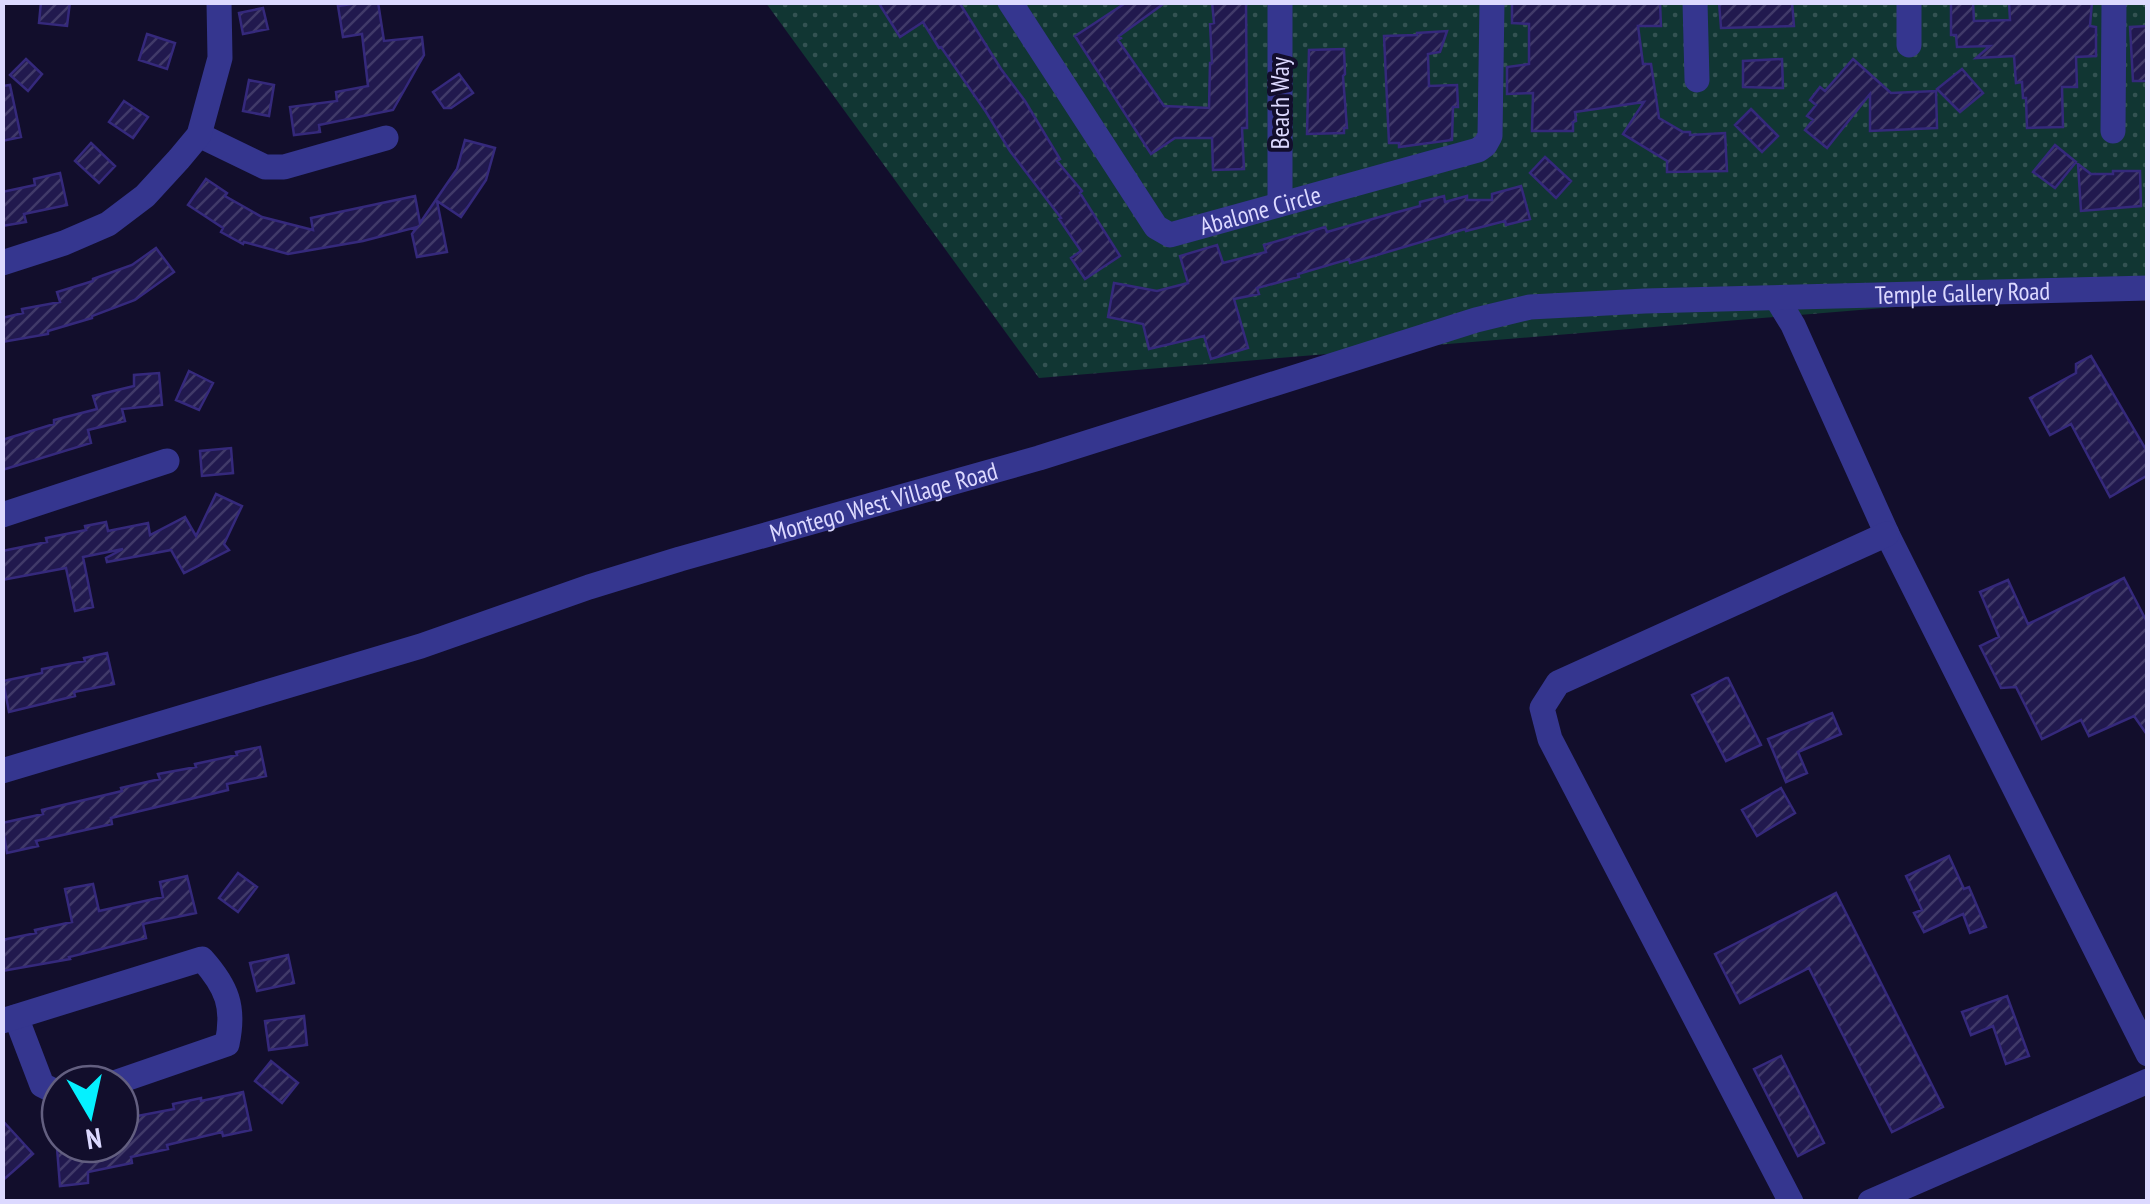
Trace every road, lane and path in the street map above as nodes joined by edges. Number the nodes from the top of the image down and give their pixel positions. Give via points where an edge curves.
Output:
1 (219, 2) edge
2 (1010, 2) edge
3 (1280, 2) edge
4 (1492, 2) edge
5 (1695, 2) edge
6 (1909, 2) edge
7 (2114, 2) edge
8 (1909, 46) dead end
9 (1697, 80) dead end
10 (2114, 130) dead end
11 (199, 135) junction
12 (386, 138) dead end
13 (1280, 204) junction
14 (2, 263) edge
15 (2148, 288) edge
16 (1778, 299) junction
17 (168, 461) dead end
18 (2, 514) edge
19 (1888, 534) junction
20 (2, 771) edge
21 (9, 1019) edge
22 (2148, 1054) edge
23 (140, 1074) edge
24 (40, 1081) edge
25 (2148, 1081) edge
26 (1790, 1202) edge
27 (1870, 1202) edge

1 - 11 street via 220,58
2 - 13 street, Abalone Circle via 1164,233
3 - 13 street, Beach Way
4 - 13 street, Abalone Circle via 1485,145
5 - 9 street
6 - 8 street
7 - 10 street
11 - 12 street via 266,167
11 - 14 street via 145,196 108,224
15 - 16 street, Temple Gallery Road
16 - 19 street
16 - 20 street, Montego West Village Road via 1530,307 1476,320
17 - 18 street
19 - 22 street
19 - 26 street via 1558,683 1542,708 1550,739
21 - 23 street via 202,959 228,999 227,1044
21 - 24 street
25 - 27 street

